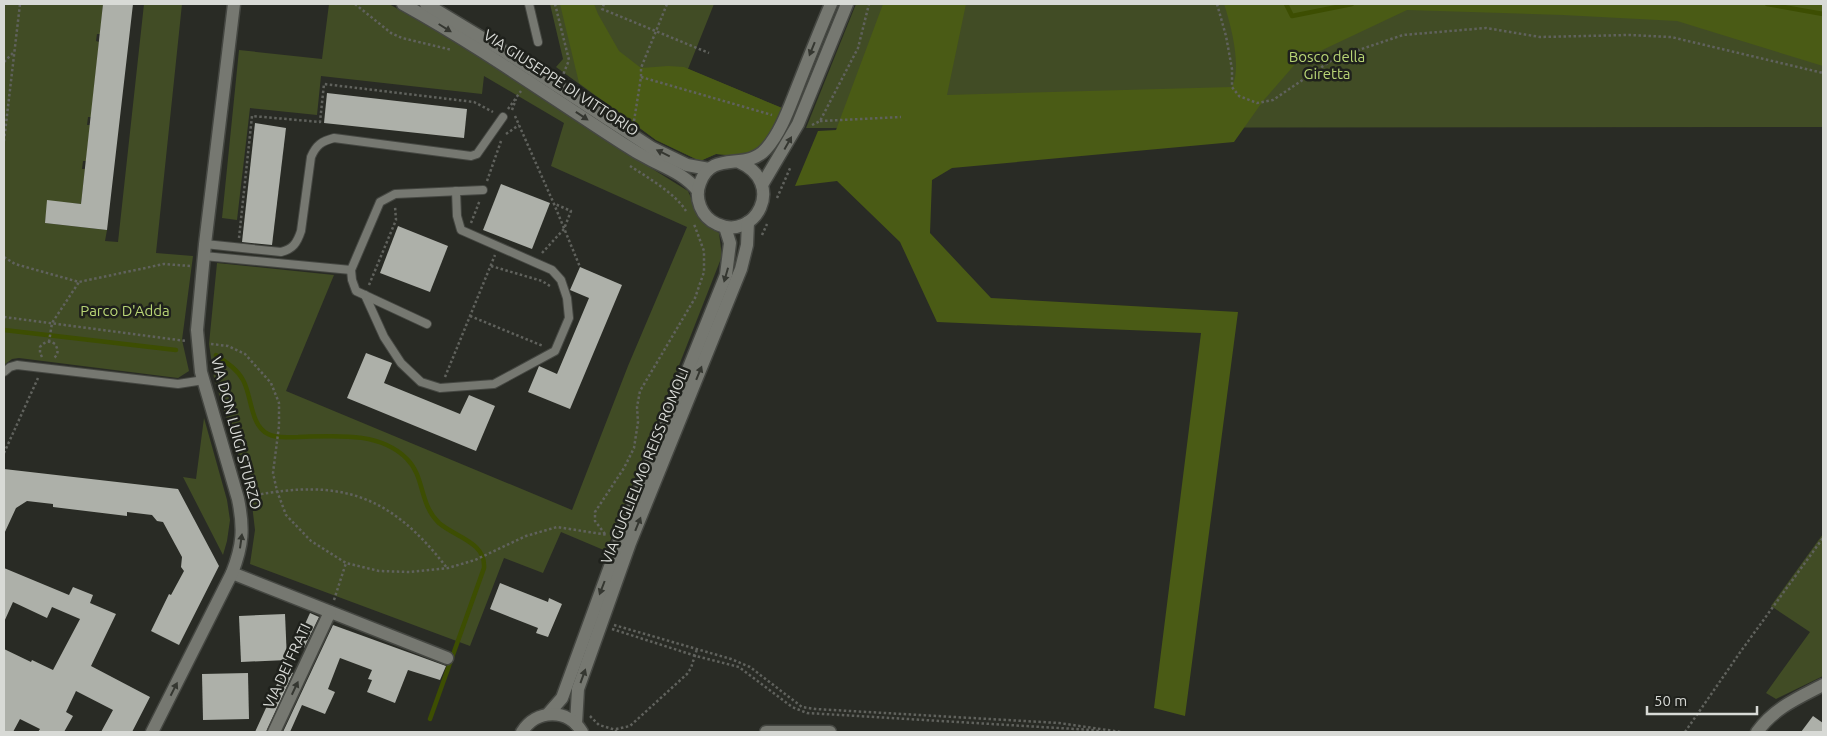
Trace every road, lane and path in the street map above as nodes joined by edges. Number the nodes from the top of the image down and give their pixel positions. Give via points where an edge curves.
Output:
1 (20, 4) edge
2 (234, 4) edge
3 (355, 4) edge
4 (403, 4) edge
5 (426, 4) edge
6 (529, 4) edge
7 (555, 4) edge
8 (604, 4) edge
9 (667, 4) edge
10 (830, 4) edge
11 (847, 4) edge
12 (869, 4) edge
13 (1217, 4) edge
14 (656, 31) junction
15 (538, 42) dead end
16 (15, 50) junction
17 (459, 52) dead end
18 (709, 53) dead end
19 (4, 62) edge
20 (1823, 72) edge
21 (641, 77) junction
22 (513, 86) dead end
23 (559, 87) junction
24 (518, 96) junction
25 (503, 117) junction
26 (901, 117) dead end
27 (784, 119) junction
28 (820, 120) junction
29 (519, 125) junction
30 (802, 126) junction
31 (506, 127) dead end
32 (629, 133) junction
33 (503, 136) junction
34 (4, 141) edge
35 (739, 162) junction
36 (627, 163) dead end
37 (709, 169) junction
38 (762, 185) junction
39 (483, 190) junction
40 (456, 191) junction
41 (698, 192) junction
42 (395, 194) junction
43 (554, 204) junction
44 (688, 213) dead end
45 (692, 221) dead end
46 (748, 222) junction
47 (725, 227) junction
48 (564, 228) junction
49 (468, 234) junction
50 (238, 247) junction
51 (499, 247) junction
52 (204, 256) junction
53 (4, 257) edge
54 (535, 262) junction
55 (491, 266) junction
56 (580, 267) dead end
57 (351, 270) junction
58 (79, 282) junction
59 (554, 293) dead end
60 (364, 295) junction
61 (470, 316) junction
62 (4, 317) edge
63 (52, 323) junction
64 (427, 324) dead end
65 (50, 341) junction
66 (189, 342) dead end
67 (206, 344) dead end
68 (555, 351) junction
69 (4, 372) edge
70 (39, 374) dead end
71 (204, 380) junction
72 (440, 388) junction
73 (4, 453) edge
74 (277, 491) junction
75 (238, 499) junction
76 (1823, 538) edge
77 (346, 563) junction
78 (448, 568) junction
79 (232, 572) junction
80 (330, 612) junction
81 (610, 624) dead end
82 (608, 628) dead end
83 (698, 649) junction
84 (696, 656) junction
85 (447, 658) dead end
86 (1823, 685) edge
87 (548, 714) junction
88 (581, 729) edge
89 (616, 730) dead end
90 (152, 732) edge
91 (274, 732) edge
92 (522, 732) edge
93 (766, 732) edge
94 (830, 732) edge
95 (1102, 732) edge
96 (1121, 732) edge
97 (1685, 732) edge
98 (1757, 732) edge

1 - 16 path
2 - 52 street, VIA DON LUIGI STURZO
3 - 17 path via 391,33
4 -> 41 street, VIA GIUSEPPE DI VITTORIO via 496,59 623,144 681,174
5 - 23 street, VIA GIUSEPPE DI VITTORIO
6 - 15 lane
7 - 23 path via 569,60
8 - 14 path via 602,9
9 - 14 path
10 -> 27 street
11 - 30 street
12 - 28 path via 858,48
13 - 20 path via 1228,45 1232,87 1239,96 1257,103 1273,100 1334,58 1402,36 1486,28 1540,37 1671,37
14 - 18 path
14 - 21 path via 641,68
16 - 19 path
16 - 34 path
21 - 27 path
21 - 32 path via 634,124
22 - 24 path via 521,91
23 - 32 street, VIA GIUSEPPE DI VITTORIO
24 - 25 path
24 - 29 path via 512,110
25 - 50 lane via 477,154 471,156 334,138 324,141 315,147 311,157 297,242 291,249 281,252
25 - 50 path via 474,102 324,84 320,122 252,116
26 - 28 path
27 - 35 street via 766,149 754,159
28 - 30 path
29 - 33 path
29 - 43 path
38 -> 30 street
31 - 33 path
37 -> 32 street, VIA GIUSEPPE DI VITTORIO via 687,164
33 - 39 path
35 - 37 street via 723,162
35 - 38 street via 757,174
36 - 44 path via 669,194
37 - 41 street via 699,183
38 - 46 street via 762,206
39 - 40 lane
39 - 49 path
40 - 42 lane
40 - 49 lane via 458,224 460,230
41 - 47 street via 698,201 708,218
42 - 57 lane via 380,202
42 - 60 path via 396,220
43 - 48 path
43 - 48 path via 571,211
45 - 78 path via 704,251 704,272 695,298 640,391 634,448 595,512 595,520 605,534 558,527 526,536 475,560
46 - 47 street
88 -> 46 street, VIA GUGLIELMO REISS ROMOLI via 578,689 630,543 741,269
47 -> 87 street, VIA GUGLIELMO REISS ROMOLI via 730,243 726,275 620,540 562,698
48 - 54 path
48 - 56 path
49 - 51 lane
50 - 52 lane
51 - 54 lane
51 - 55 path
52 - 57 lane
52 - 58 path
52 - 71 street, VIA DON LUIGI STURZO via 197,330
53 - 58 path via 15,264
54 - 68 lane via 552,270 561,280 567,298 569,318
55 - 59 path via 542,281
55 - 61 path
57 - 60 lane via 356,291
58 - 63 path
60 - 64 lane
60 - 72 lane via 384,337 401,363 421,382
61 - 68 path
61 - 72 path
62 - 63 path
63 - 65 path
63 - 66 path
65 - 65 path via 40,348 40,353 47,360 58,353
67 - 74 path via 237,349 270,383 279,403 273,473
68 - 72 lane via 494,384
69 - 71 lane via 17,365 178,384
70 - 73 path
71 - 75 street, VIA DON LUIGI STURZO
74 - 75 path
74 - 77 path via 286,515 311,541
74 - 78 path via 311,488 365,498 388,509 414,529
79 -> 75 street, VIA DON LUIGI STURZO via 242,539
76 - 97 path
77 - 78 path via 379,571
77 - 80 path
79 - 80 street
90 -> 79 street, VIA DON LUIGI STURZO
80 - 85 street
91 -> 80 street, VIA DEI FRATI
81 - 83 path
82 - 84 path
83 - 84 path
83 - 96 path via 750,667 802,707 1060,723
84 - 89 path via 687,674 630,726
84 - 95 path via 739,667 792,707 807,713
86 - 98 street via 1784,705
87 - 88 street via 567,718
87 - 92 street via 535,718
93 - 94 street

